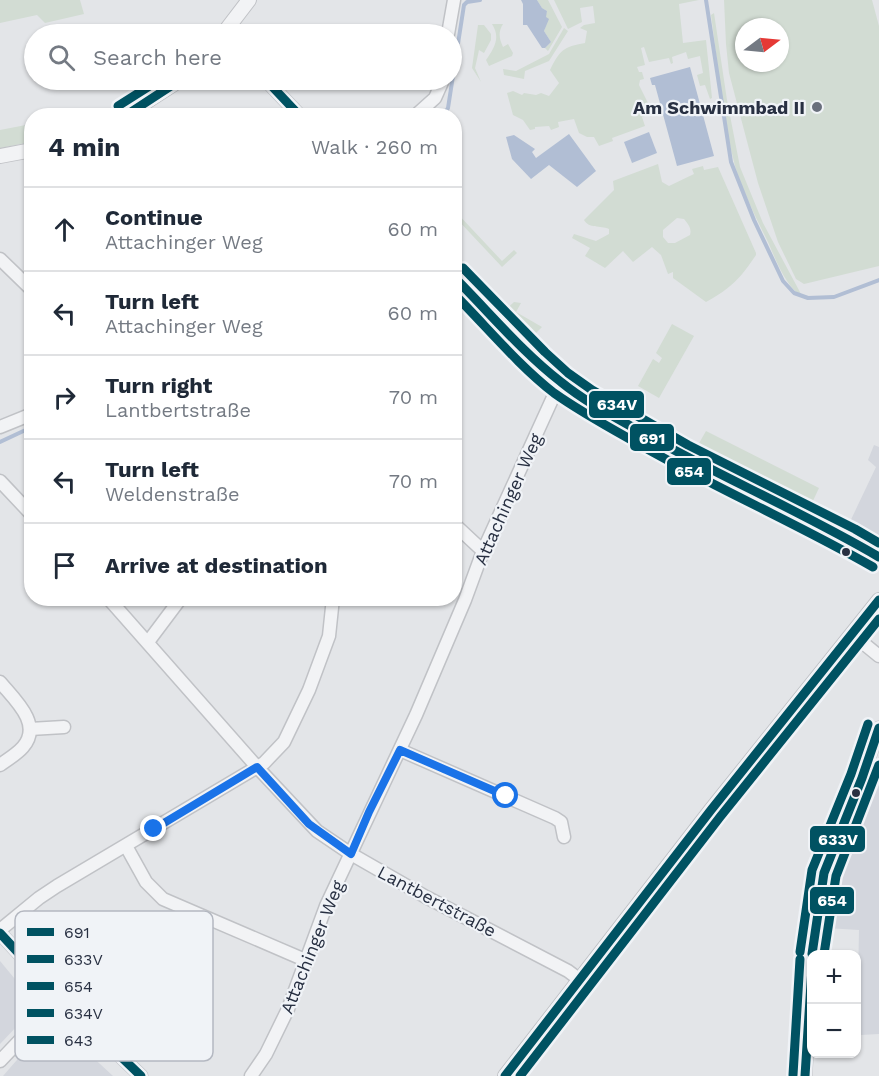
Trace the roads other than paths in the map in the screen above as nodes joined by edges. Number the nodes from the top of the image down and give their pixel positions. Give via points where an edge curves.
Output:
1 (249, 0) edge
2 (454, 0) edge
3 (230, 24) edge
4 (450, 24) edge
5 (164, 90) edge
6 (275, 90) edge
7 (439, 90) edge
8 (136, 108) edge
9 (292, 108) edge
10 (424, 108) edge
11 (24, 152) edge
12 (0, 156) edge
13 (0, 258) edge
14 (24, 282) edge
15 (462, 284) edge
16 (560, 382) junction
17 (24, 417) edge
18 (0, 427) edge
19 (0, 481) edge
20 (24, 506) edge
21 (462, 531) edge
22 (483, 551) junction
23 (879, 557) edge
24 (879, 600) edge
25 (462, 604) edge
26 (115, 606) edge
27 (175, 606) edge
28 (332, 606) edge
29 (461, 606) edge
30 (852, 634) junction
31 (148, 642) junction
32 (879, 656) edge
33 (0, 681) edge
34 (64, 727) dead end
35 (879, 728) edge
36 (30, 729) junction
37 (400, 750) junction
38 (0, 765) edge
39 (257, 767) junction
40 (564, 837) dead end
41 (126, 846) junction
42 (351, 854) junction
43 (25, 911) edge
44 (191, 911) edge
45 (15, 920) edge
46 (213, 920) edge
47 (0, 932) edge
48 (15, 948) edge
49 (813, 950) edge
50 (305, 960) junction
51 (580, 980) junction
52 (809, 1004) edge
53 (15, 1045) edge
54 (0, 1061) edge
55 (125, 1061) edge
56 (141, 1076) edge
57 (251, 1076) edge
58 (505, 1076) edge
59 (805, 1076) edge

1 - 3 street
2 - 4 street
5 - 8 street
6 - 9 street
7 - 10 street
11 - 12 street
13 - 14 street
15 - 16 street
16 - 22 street, Attachinger Weg
16 - 23 street via 669,449
17 - 18 street
19 - 20 street
21 - 22 street
22 - 25 street, Attachinger Weg
24 - 30 street
26 - 31 street, Lantbertstraße
27 - 31 street
28 - 39 street via 329,636 296,720 284,742
29 - 37 street, Attachinger Weg
30 - 32 street
30 - 51 street
31 - 39 street, Lantbertstraße
33 - 36 street via 25,712
34 - 36 street
35 - 49 street via 824,873
36 - 38 street via 22,749
37 - 40 street via 555,818 561,822
37 - 42 street, Attachinger Weg
39 - 41 street
39 - 42 street, Lantbertstraße via 309,824
41 - 43 street via 48,892
41 - 44 street via 146,882 163,899
42 - 50 street, Attachinger Weg
42 - 51 street, Lantbertstraße
45 - 47 street
46 - 50 street
47 - 48 street
50 - 57 street, Attachinger Weg via 285,1016
51 - 58 street
52 - 59 street
53 - 54 street
55 - 56 street

